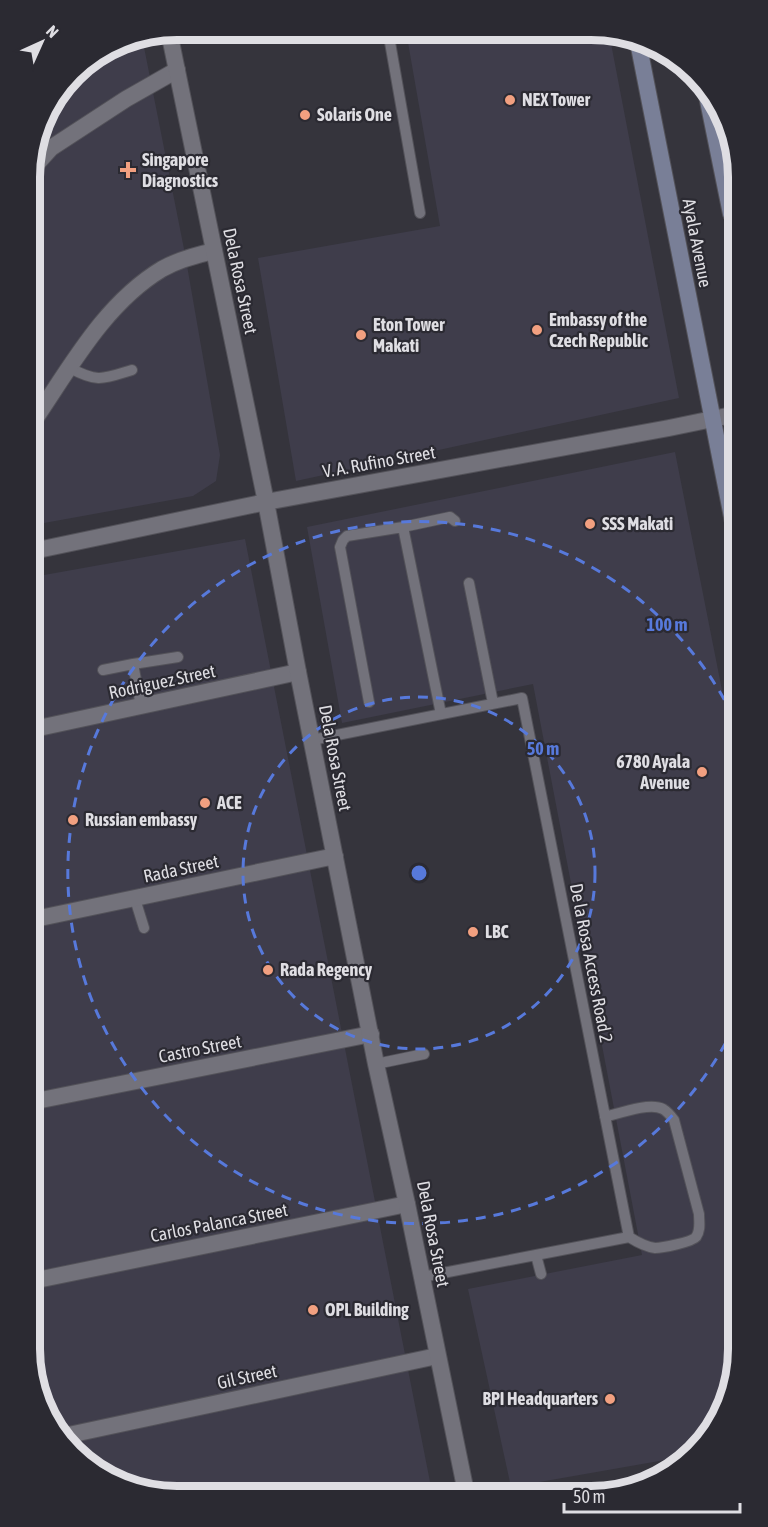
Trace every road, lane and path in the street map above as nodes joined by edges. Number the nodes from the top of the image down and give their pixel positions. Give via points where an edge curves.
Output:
1 (390, 40) edge
2 (171, 41) edge
3 (640, 50) edge
4 (177, 70) junction
5 (710, 113) edge
6 (42, 158) edge
7 (728, 199) edge
8 (420, 213) dead end
9 (214, 251) junction
10 (70, 368) junction
11 (132, 370) dead end
12 (41, 411) edge
13 (728, 416) edge
14 (712, 419) junction
15 (728, 496) edge
16 (266, 502) junction
17 (455, 521) dead end
18 (403, 527) junction
19 (41, 549) edge
20 (469, 583) dead end
21 (178, 657) dead end
22 (133, 663) junction
23 (103, 670) dead end
24 (298, 672) junction
25 (369, 702) dead end
26 (493, 704) junction
27 (141, 706) junction
28 (441, 714) junction
29 (41, 728) edge
30 (312, 740) junction
31 (335, 856) junction
32 (135, 899) junction
33 (40, 918) edge
34 (144, 928) dead end
35 (371, 1035) junction
36 (424, 1054) dead end
37 (376, 1064) junction
38 (40, 1100) edge
39 (605, 1117) junction
40 (407, 1204) junction
41 (629, 1237) junction
42 (536, 1256) junction
43 (541, 1274) dead end
44 (422, 1277) junction
45 (40, 1279) edge
46 (437, 1356) junction
47 (71, 1435) edge
48 (465, 1486) edge

1 - 8 lane
2 - 4 street, Dela Rosa Street
3 - 14 main road, Ayala Avenue
4 - 6 street via 126,99
4 - 9 street, Dela Rosa Street
5 - 7 main road
9 - 10 street via 162,269 123,299
9 - 16 street, Dela Rosa Street
10 - 11 lane via 97,379
10 - 12 street
13 - 14 street, V. A. Rufino Street
14 - 15 main road, Ayala Avenue
14 - 16 street, V. A. Rufino Street
16 - 19 street, V. A. Rufino Street
16 - 24 street, Dela Rosa Street
17 - 18 lane via 450,517
18 - 25 lane via 347,536 340,547
18 - 28 lane
20 - 26 lane
21 - 22 lane
22 - 23 lane
22 - 27 lane
24 - 27 street, Rodriguez Street
24 - 30 street, Dela Rosa Street
26 - 28 lane, De la Rosa Access Road 2
26 - 39 lane, De la Rosa Access Road 2 via 522,698
27 - 29 street, Rodriguez Street
28 - 30 lane, De la Rosa Access Road 2
30 - 31 street, Dela Rosa Street
31 - 32 street, Rada Street
31 - 35 street, Dela Rosa Street
32 - 33 street, Rada Street
32 - 34 lane
35 - 37 street, Dela Rosa Street
35 - 38 street, Castro Street
36 - 37 lane
37 - 40 street, Dela Rosa Street
39 - 41 lane, De la Rosa Access Road 2
39 - 41 lane via 653,1106 668,1112 674,1120 699,1214 700,1228 691,1240 657,1248
40 - 44 street, Dela Rosa Street
40 - 45 street, Carlos Palanca Street
41 - 42 lane
42 - 43 lane
42 - 44 lane
44 - 46 street, Dela Rosa Street
46 - 47 street, Gil Street
46 - 48 street, Dela Rosa Street

